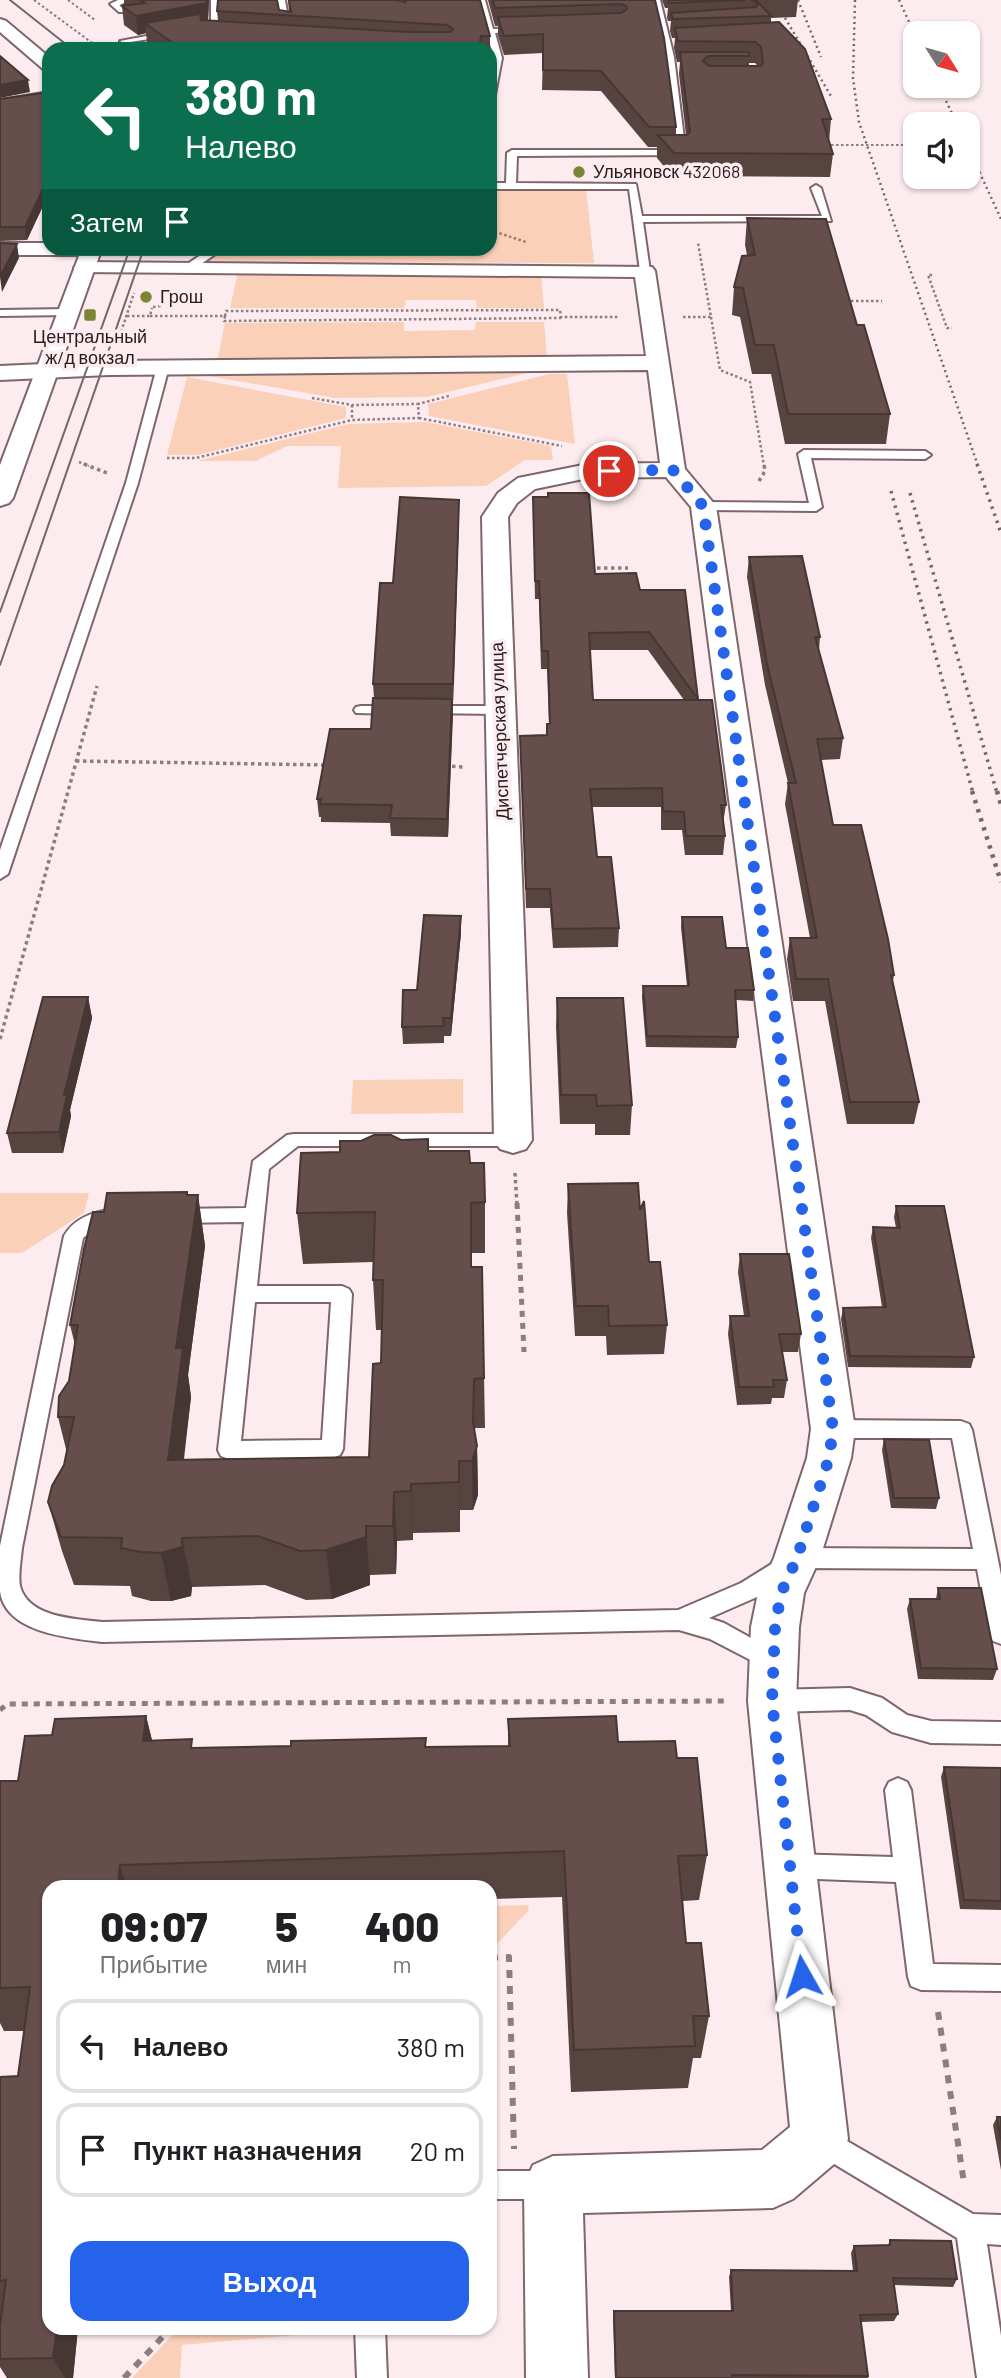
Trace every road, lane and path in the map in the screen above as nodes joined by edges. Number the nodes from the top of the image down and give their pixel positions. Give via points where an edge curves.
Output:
1 (34, 0) edge
2 (125, 0) edge
3 (215, 0) edge
4 (281, 0) edge
5 (481, 0) edge
6 (656, 0) edge
7 (122, 10) edge
8 (659, 13) junction
9 (672, 13) edge
10 (0, 24) edge
11 (663, 27) junction
12 (675, 27) edge
13 (287, 28) edge
14 (529, 30) edge
15 (490, 31) junction
16 (91, 42) edge
17 (125, 42) edge
18 (493, 42) edge
19 (680, 43) edge
20 (667, 44) junction
21 (42, 59) edge
22 (672, 68) junction
23 (685, 68) edge
24 (42, 98) edge
25 (0, 105) edge
26 (826, 145) edge
27 (903, 145) edge
28 (497, 186) edge
29 (511, 186) junction
30 (816, 188) dead end
31 (637, 219) junction
32 (695, 222) junction
33 (0, 249) edge
34 (42, 252) edge
35 (89, 256) edge
36 (96, 256) edge
37 (207, 256) edge
38 (187, 269) junction
39 (645, 271) junction
40 (932, 275) dead end
41 (135, 290) dead end
42 (838, 301) edge
43 (882, 301) dead end
44 (157, 303) dead end
45 (323, 310) junction
46 (453, 310) junction
47 (69, 312) junction
48 (0, 313) edge
49 (127, 316) junction
50 (150, 316) junction
51 (225, 316) junction
52 (561, 317) junction
53 (651, 317) junction
54 (711, 317) junction
55 (322, 320) junction
56 (453, 320) junction
57 (952, 328) dead end
58 (117, 344) dead end
59 (658, 363) junction
60 (163, 367) junction
61 (49, 370) junction
62 (0, 373) edge
63 (457, 394) dead end
64 (352, 405) dead end
65 (419, 418) junction
66 (352, 420) junction
67 (572, 447) dead end
68 (925, 455) dead end
69 (160, 458) dead end
70 (673, 470) junction
71 (5, 475) edge
72 (752, 490) dead end
73 (0, 498) edge
74 (703, 506) junction
75 (588, 568) edge
76 (628, 568) dead end
77 (98, 684) dead end
78 (361, 710) dead end
79 (499, 710) junction
80 (76, 761) junction
81 (336, 765) edge
82 (432, 766) edge
83 (500, 767) junction
84 (0, 874) edge
85 (0, 1039) edge
86 (513, 1140) junction
87 (254, 1215) junction
88 (246, 1294) junction
89 (524, 1352) dead end
90 (833, 1429) junction
91 (797, 1558) junction
92 (986, 1559) junction
93 (678, 1620) junction
94 (1001, 1634) edge
95 (773, 1682) junction
96 (0, 1710) edge
97 (1001, 1733) edge
98 (898, 1790) dead end
99 (790, 1866) junction
100 (907, 1870) junction
101 (497, 1958) edge
102 (932, 1977) junction
103 (1001, 1978) edge
104 (820, 2139) junction
105 (519, 2185) edge
106 (971, 2229) junction
107 (1001, 2230) edge
108 (164, 2335) edge
109 (370, 2335) edge
110 (124, 2378) edge
111 (372, 2378) edge
112 (557, 2378) edge
113 (992, 2378) edge

1 - 16 path
2 - 7 lane via 114,5
3 - 17 lane via 215,26 210,35
4 - 13 lane
5 - 15 lane
6 - 8 lane
8 - 9 lane
8 - 11 lane
10 - 21 street
11 - 12 lane
11 - 20 lane
14 - 15 lane
15 - 18 lane
19 - 20 lane
20 - 22 lane
22 - 23 lane
22 - 29 lane via 683,153 512,153
24 - 25 street
26 - 27 path
28 - 29 lane
29 - 31 lane via 633,186
30 - 32 lane via 828,219
31 - 32 lane
31 - 39 lane
32 - 54 path
33 - 34 street
35 - 47 street
36 - 38 street
37 - 38 lane
38 - 39 street
39 - 53 street
40 - 57 path via 928,275 947,328
41 - 49 path
42 - 43 path
44 - 50 path via 160,306 152,307
45 - 46 path
45 - 51 path via 226,311
45 - 55 path
46 - 52 path via 560,310
46 - 56 path
47 - 48 lane
47 - 61 street
49 - 50 path
49 - 58 path
50 - 51 path
51 - 55 path via 224,321
52 - 53 path
52 - 56 path
53 - 54 path
53 - 59 street
54 - 72 path via 720,370 750,382 765,471
55 - 56 path
59 - 60 street
59 - 70 street
60 - 61 street
60 - 84 lane via 132,484
61 - 62 street
61 - 71 street
63 - 65 path via 418,404
64 - 66 path
65 - 66 path
65 - 67 path
66 - 69 path via 195,458
68 - 74 lane via 804,454 816,507
70 - 74 street
70 - 79 street, Диспетчерская улица via 588,471 527,483 506,498 495,517
71 - 73 street
74 - 90 street
75 - 76 path
77 - 80 path
78 - 79 lane
79 - 83 street, Диспетчерская улица
80 - 81 path
80 - 85 path
82 - 83 path
83 - 86 street, Диспетчерская улица
86 - 87 lane via 295,1140 260,1166
86 - 89 path
87 - 88 lane
87 - 93 lane via 102,1217 86,1222 74,1236 11,1548 9,1587 26,1614 59,1627 102,1632
88 - 88 lane via 342,1294 332,1449 229,1450
90 - 91 street via 829,1458
90 - 92 lane via 961,1430
91 - 92 lane
91 - 93 lane via 749,1590
91 - 95 street via 781,1593
92 - 94 lane
93 - 95 lane via 716,1629
95 - 96 path via 7,1704
95 - 97 lane via 873,1706 901,1724 931,1732
95 - 99 street
98 - 100 lane
99 - 100 lane
99 - 104 street
100 - 102 lane via 921,1977
101 - 105 path via 509,1957
102 - 103 lane
102 - 106 path
104 - 105 street via 773,2179
104 - 106 lane
105 - 112 street
106 - 107 lane
106 - 113 lane
108 - 110 path
109 - 111 lane

